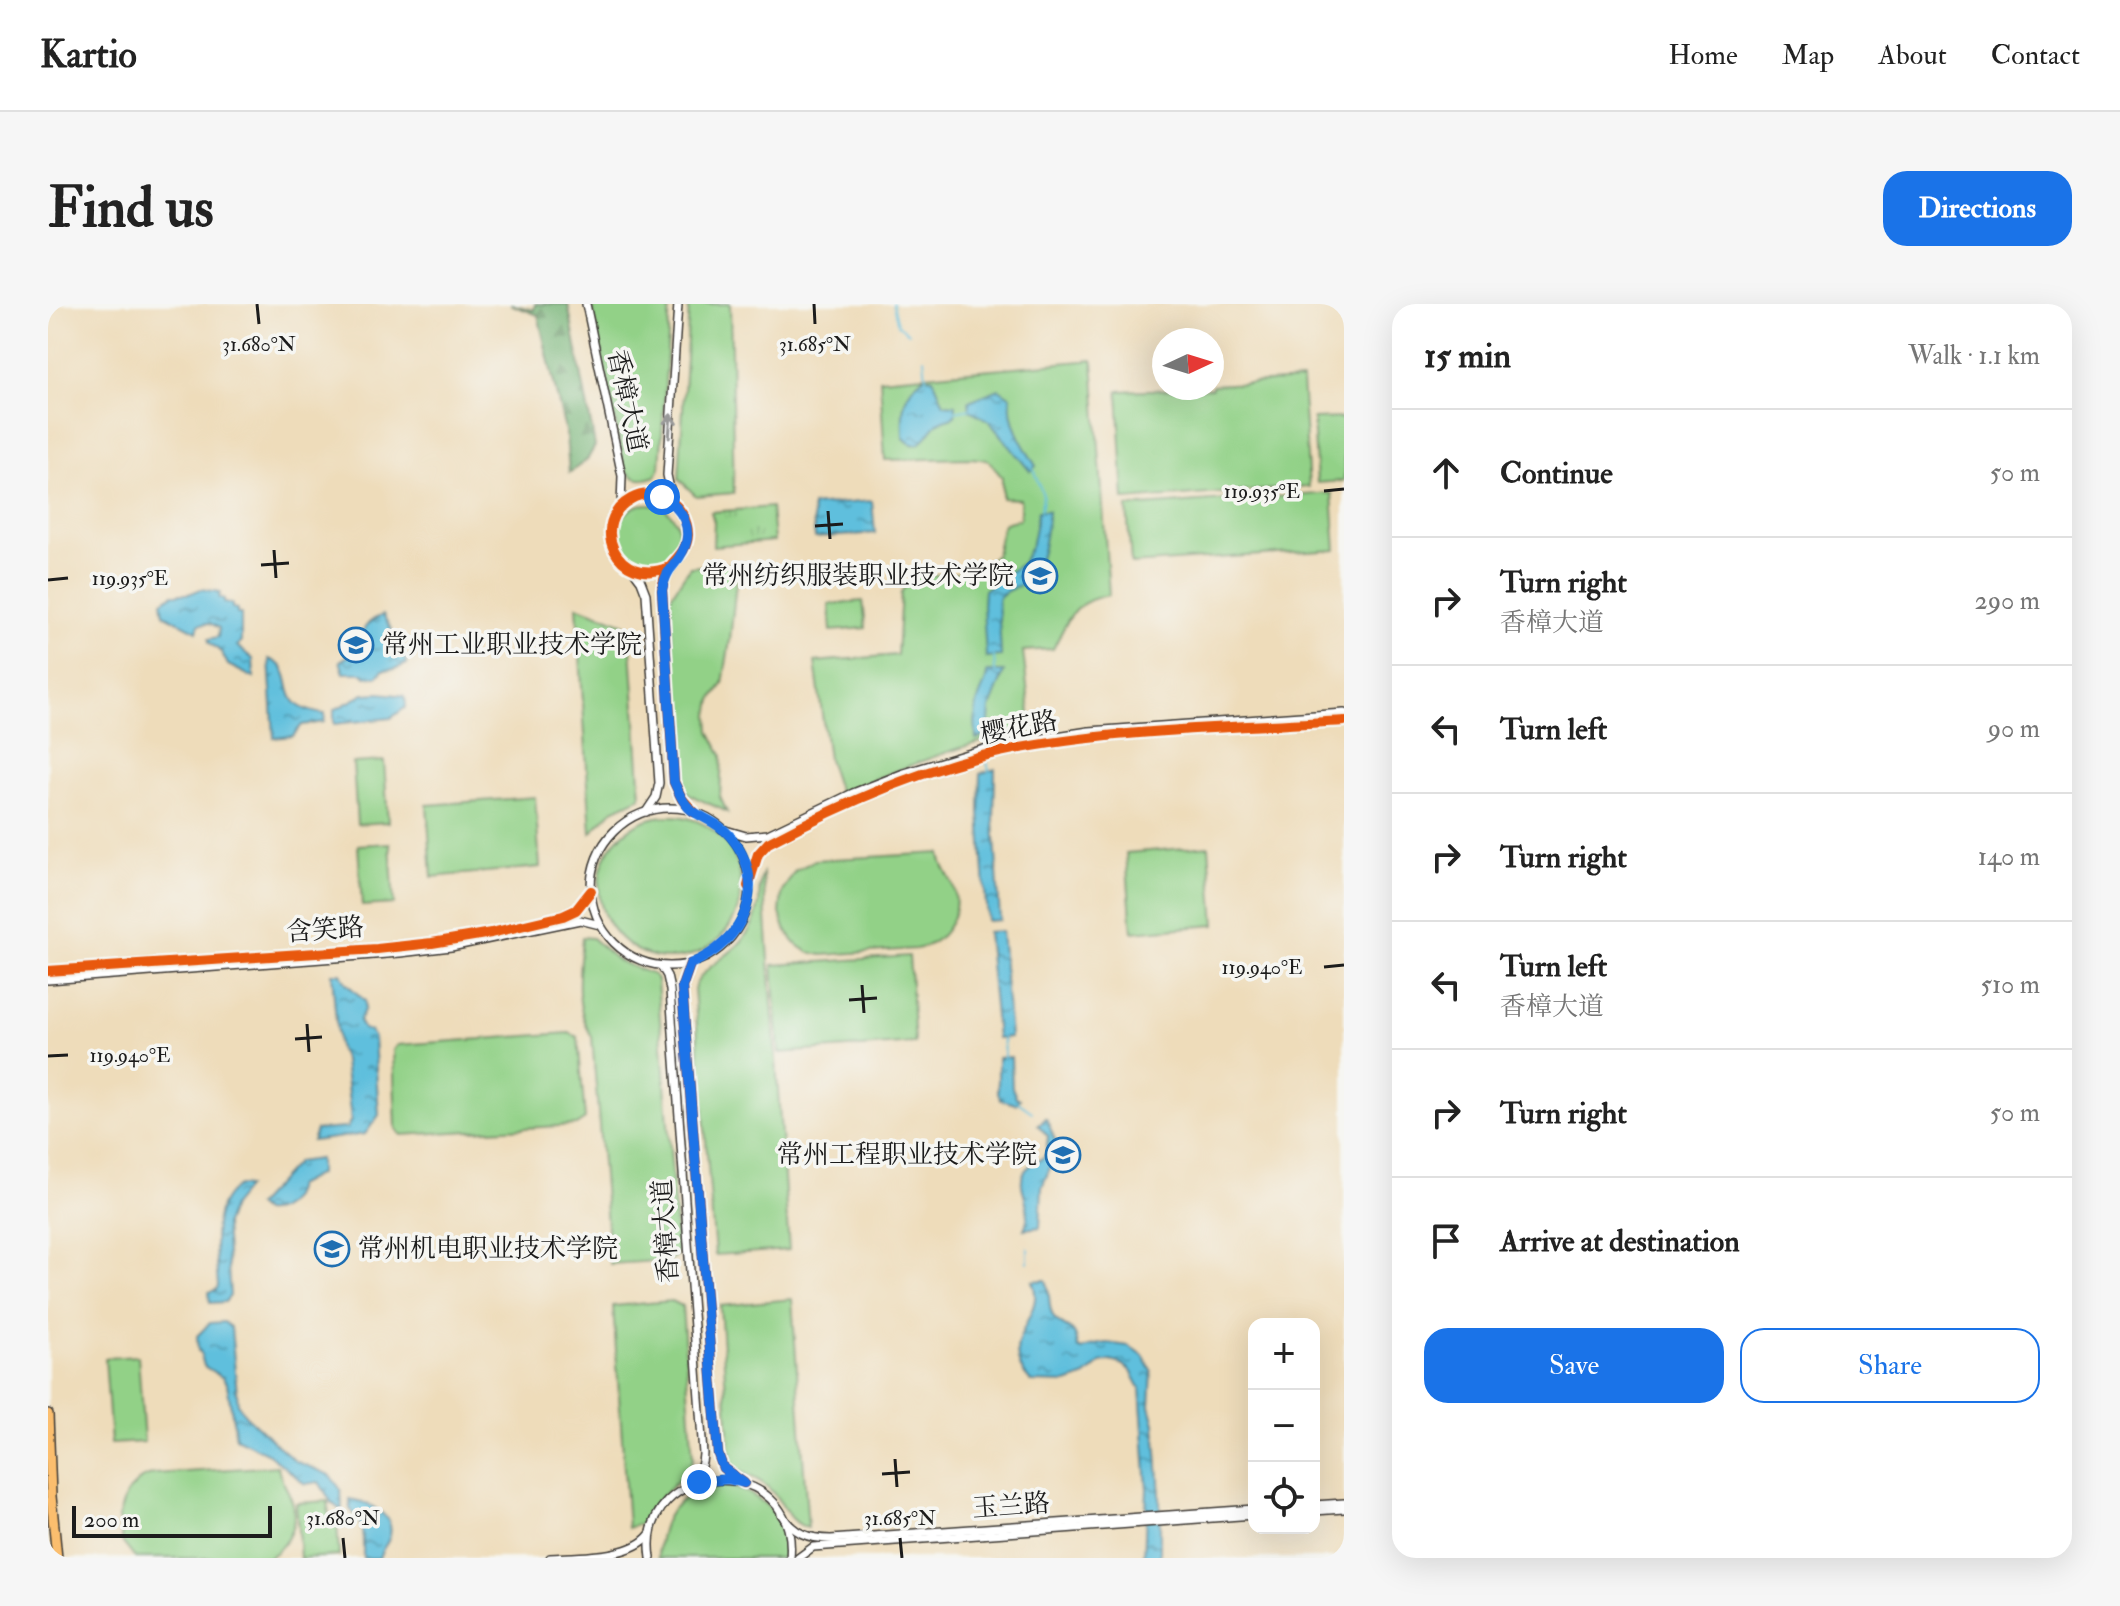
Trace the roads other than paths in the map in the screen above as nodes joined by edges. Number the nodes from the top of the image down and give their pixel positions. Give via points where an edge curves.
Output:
1 (586, 304) edge
2 (678, 304) edge
3 (673, 503) junction
4 (620, 508) junction
5 (669, 567) junction
6 (632, 569) junction
7 (1344, 713) edge
8 (1344, 721) edge
9 (992, 750) junction
10 (977, 754) junction
11 (646, 812) junction
12 (694, 812) junction
13 (722, 829) junction
14 (748, 886) junction
15 (591, 891) junction
16 (600, 925) junction
17 (690, 964) junction
18 (661, 966) junction
19 (48, 971) edge
20 (48, 980) edge
21 (48, 1414) edge
22 (744, 1483) junction
23 (684, 1489) junction
24 (1344, 1506) edge
25 (1320, 1508) edge
26 (1248, 1512) edge
27 (781, 1514) junction
28 (1141, 1520) junction
29 (653, 1528) junction
30 (57, 1558) edge
31 (550, 1558) edge
32 (651, 1558) edge
33 (790, 1558) edge
34 (798, 1558) edge

1 - 4 street, 香樟大道 via 622,476
3 -> 2 street, 香樟大道 via 667,475
3 - 4 street via 650,494
3 - 5 street via 688,536 679,559
4 - 6 street via 610,538 621,562
5 - 6 street via 645,573
5 - 12 street via 662,590 674,782
6 - 11 street via 646,594 659,783
7 - 9 street, 樱花路 via 1089,731
8 - 9 street, 樱花路
9 - 10 street, 樱花路
10 - 13 street, 樱花路 via 904,773 768,834 746,836
10 - 14 street, 樱花路 via 856,799 768,843 758,854
11 - 12 street
11 - 15 street via 608,837 595,862
12 - 13 street
13 - 14 street via 740,850
14 - 17 street via 743,917 731,938
15 - 16 street
15 - 19 street, 含笑路 via 576,910 563,916 432,943
16 - 18 street via 621,950
16 - 20 street, 含笑路 via 580,920 400,953
17 - 18 street
17 - 22 street, 香樟大道 via 682,987 718,1454 723,1468
18 - 23 street, 香樟大道 via 670,990 703,1454 697,1477
21 - 30 main road
22 - 23 street via 714,1479
22 - 27 street, 香樟大道 via 771,1500
23 - 29 street, 香樟大道 via 670,1499
24 - 25 street
26 - 28 street, 玉兰路
27 - 28 street, 玉兰路 via 789,1527 814,1539
27 - 33 street
28 - 34 street, 玉兰路 via 813,1547
29 - 31 street via 643,1544 630,1551
29 - 32 street

